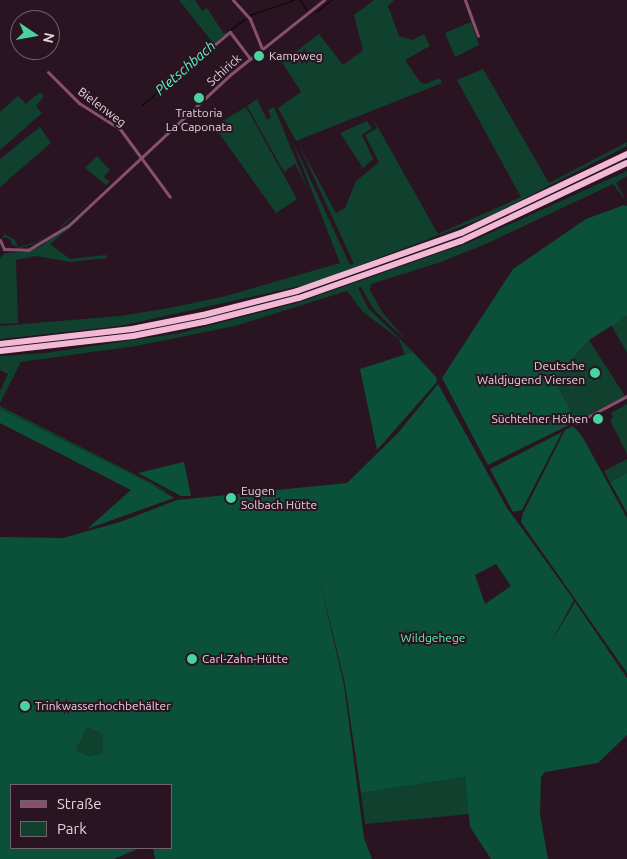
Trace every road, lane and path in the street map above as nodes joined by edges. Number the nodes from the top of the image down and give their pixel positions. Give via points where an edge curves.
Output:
1 (233, 0) edge
2 (324, 0) edge
3 (465, 0) edge
4 (478, 36) dead end
5 (262, 49) junction
6 (207, 51) dead end
7 (250, 59) junction
8 (48, 72) dead end
9 (627, 154) edge
10 (141, 159) junction
11 (627, 163) edge
12 (170, 198) dead end
13 (0, 240) edge
14 (4, 249) junction
15 (0, 253) edge
16 (0, 344) edge
17 (0, 351) edge
18 (627, 396) edge
19 (576, 423) dead end

1 - 5 street via 250,20
2 - 5 street, Schirick
3 - 4 street
5 - 7 street, Schirick
6 - 7 street via 230,32
7 - 10 street, Schirick
8 - 10 street, Bielenweg via 78,103 120,129
9 - 16 highway via 461,233 297,291 132,329
10 - 12 street
10 - 14 street, Schirick via 59,233 28,250
11 - 17 highway via 461,241 300,298 133,336
13 - 14 street
14 - 15 street
18 - 19 street

